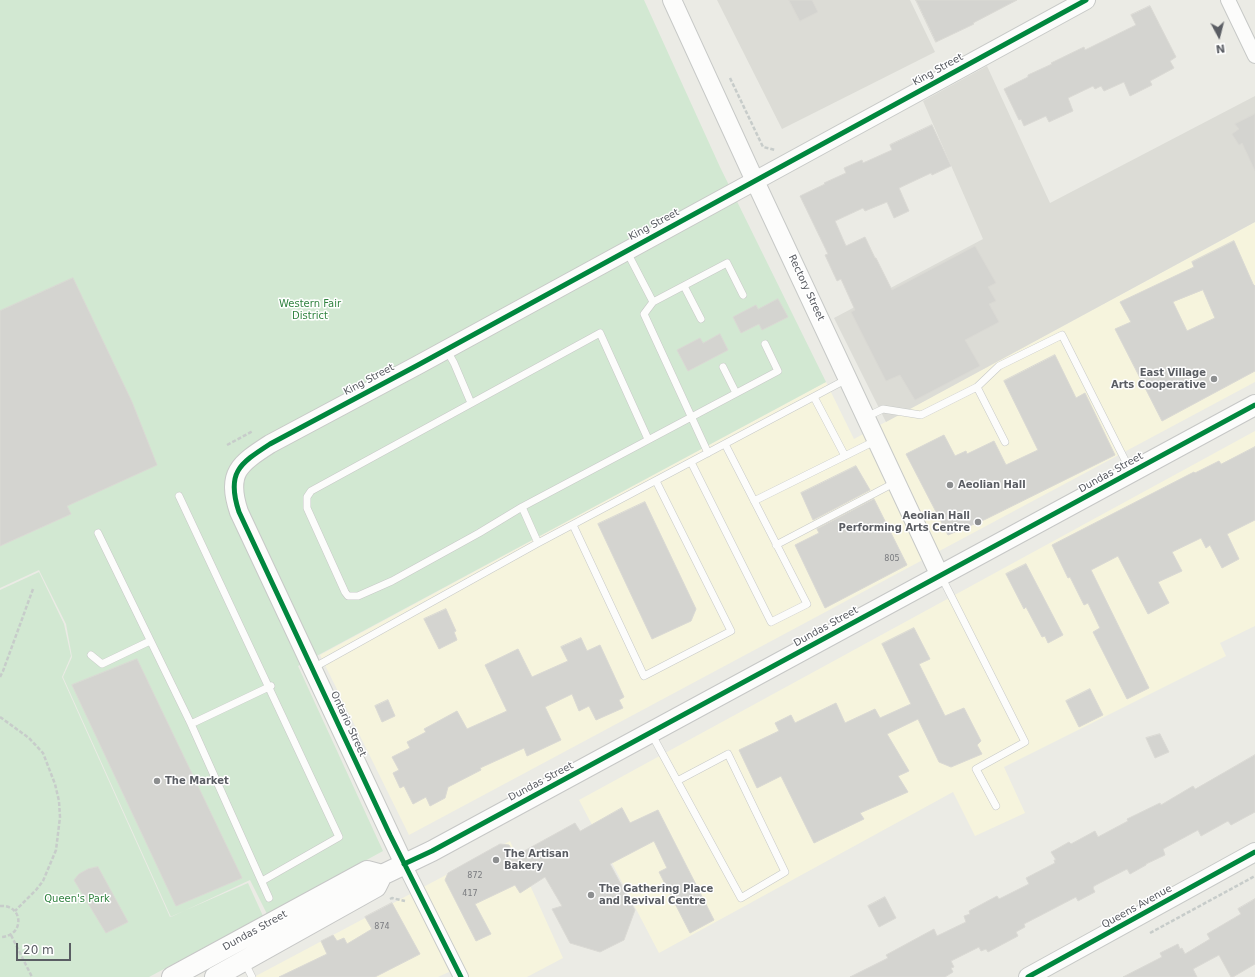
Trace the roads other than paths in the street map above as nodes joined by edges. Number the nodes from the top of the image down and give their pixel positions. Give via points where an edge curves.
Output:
1 (672, 0) edge
2 (1086, 0) edge
3 (1228, 0) edge
4 (1255, 56) edge
5 (755, 180) junction
6 (626, 250) junction
7 (684, 286) junction
8 (743, 295) dead end
9 (653, 302) junction
10 (701, 319) dead end
11 (765, 344) dead end
12 (446, 349) junction
13 (723, 367) dead end
14 (848, 378) junction
15 (977, 387) junction
16 (736, 393) junction
17 (814, 397) junction
18 (471, 403) junction
19 (1255, 404) edge
20 (691, 416) junction
21 (866, 417) junction
22 (648, 439) junction
23 (877, 440) junction
24 (1004, 442) dead end
25 (725, 444) junction
26 (708, 453) junction
27 (845, 456) junction
28 (691, 462) junction
29 (1132, 472) junction
30 (236, 474) joint
31 (656, 480) junction
32 (897, 482) junction
33 (179, 496) dead end
34 (754, 501) junction
35 (522, 508) junction
36 (573, 525) junction
37 (98, 533) dead end
38 (538, 543) junction
39 (776, 545) junction
40 (940, 576) junction
41 (150, 641) junction
42 (91, 655) dead end
43 (312, 668) junction
44 (269, 686) junction
45 (191, 724) junction
46 (651, 733) junction
47 (677, 781) junction
48 (996, 806) dead end
49 (1255, 852) edge
50 (404, 864) junction
51 (382, 875) junction
52 (262, 881) junction
53 (270, 898) dead end
54 (248, 969) edge
55 (172, 977) edge
56 (214, 977) edge
57 (461, 977) edge
58 (1028, 977) edge

1 - 5 street, Rectory Street
2 - 5 street, King Street
3 - 4 street
5 - 6 street, King Street
5 - 14 street, Rectory Street
6 - 9 lane
6 - 12 street, King Street
7 - 8 lane via 727,263
7 - 9 lane
7 - 10 lane
9 - 20 lane via 644,314
11 - 16 lane via 778,371
12 - 18 lane
12 - 30 street, King Street via 270,444 249,457
13 - 16 lane
14 - 17 lane
14 - 21 street, Rectory Street
15 - 21 lane via 921,415 883,409
15 - 24 lane
15 - 29 lane via 999,366 1062,335
16 - 20 lane
17 - 25 lane
17 - 27 lane
18 - 22 lane via 600,333
18 - 35 lane via 309,494 306,501 308,512 345,592 348,596 358,596 392,581
19 - 29 main road, Dundas Street
20 - 22 lane
20 - 26 lane
21 - 23 street, Rectory Street
22 - 35 lane
23 - 27 lane
23 - 32 street, Rectory Street
25 - 26 lane
25 - 34 lane
26 - 28 lane
27 - 34 lane
28 - 31 lane
28 - 39 lane via 771,622 807,604
29 - 40 main road, Dundas Street
30 - 43 street, Ontario Street via 234,493 239,512
31 - 36 lane
31 - 36 lane via 731,631 644,676
32 - 39 lane
32 - 40 street, Rectory Street
33 - 44 lane
34 - 39 lane
35 - 38 lane
36 - 38 lane
37 - 41 lane
38 - 43 lane
40 - 46 main road, Dundas Street
40 - 48 lane via 1025,742 976,769
41 - 42 lane via 102,664
41 - 45 lane
43 - 50 street, Ontario Street
44 - 45 lane
44 - 52 lane via 339,837
45 - 52 lane
46 - 47 lane
46 - 50 main road, Dundas Street
47 - 47 lane via 741,898 785,872 728,754
49 - 58 street, Queens Avenue
50 - 51 main road, Dundas Street
50 - 57 street, Ontario Street
51 - 54 main road, Dundas Street via 376,887
51 - 55 main road, Dundas Street via 367,871
52 - 53 lane
54 - 56 main road, Dundas Street

